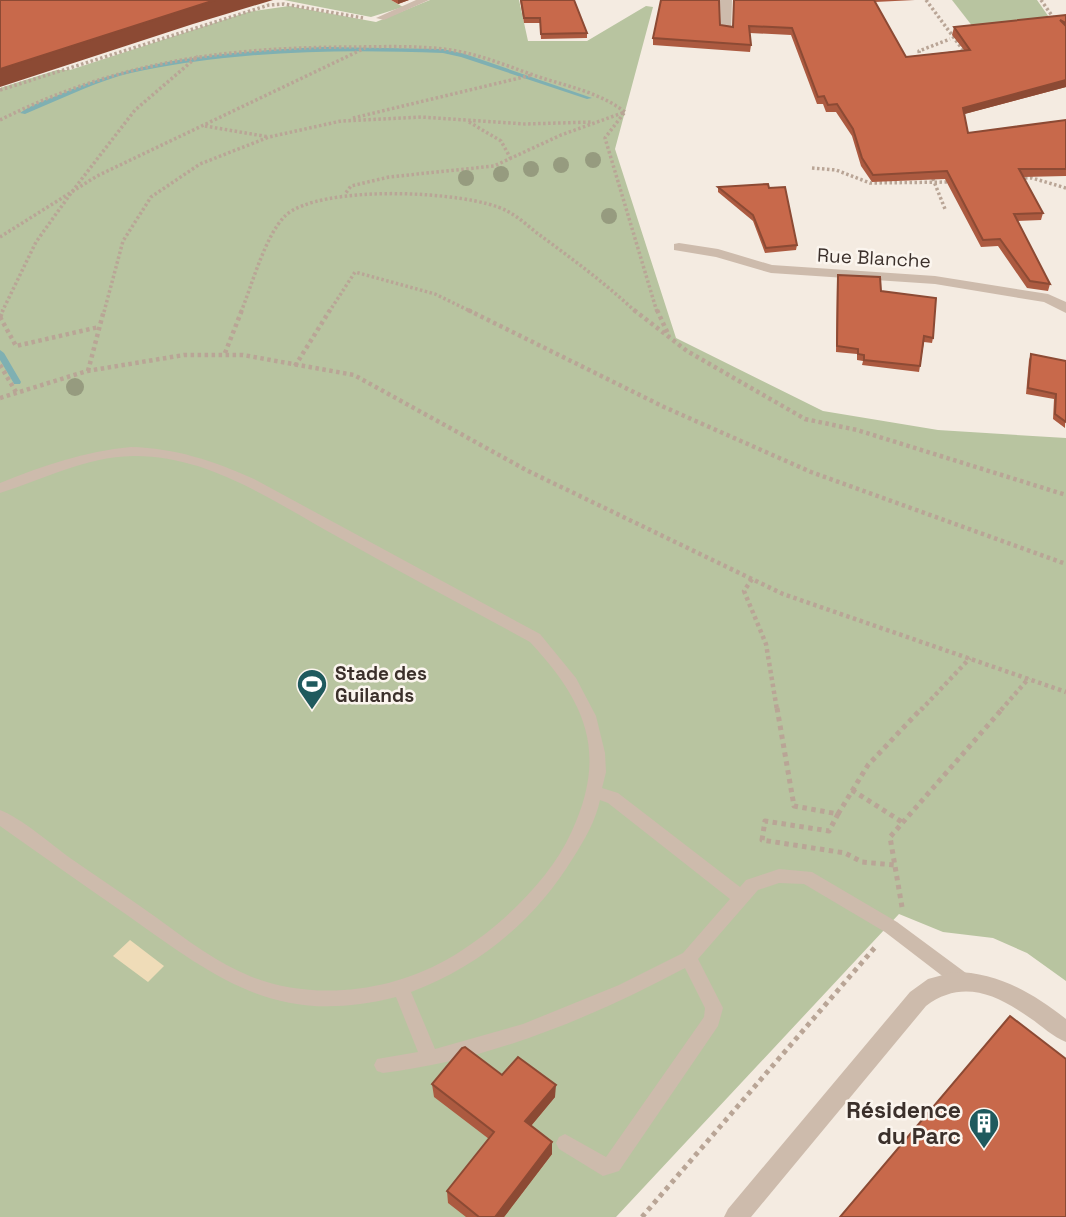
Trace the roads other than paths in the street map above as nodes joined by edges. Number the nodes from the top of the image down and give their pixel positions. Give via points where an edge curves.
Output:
1 (424, 0) edge
2 (726, 0) edge
3 (381, 18) road end
4 (727, 30) edge
5 (679, 247) dead end
6 (1066, 308) edge
7 (0, 488) edge
8 (595, 792) junction
9 (0, 817) edge
10 (741, 898) junction
11 (689, 958) junction
12 (964, 982) junction
13 (401, 988) junction
14 (1066, 1032) edge
15 (430, 1059) junction
16 (383, 1065) dead end
17 (565, 1143) dead end
18 (736, 1217) edge

1 - 3 lane
2 - 4 street
5 - 6 street, Rue Blanche via 771,269 935,280 1048,298
7 - 8 lane via 83,459 146,452 216,466 248,482 535,638 556,659 584,702 598,770
8 - 10 lane via 614,797
8 - 13 lane via 586,821 557,872 528,906 481,947
9 - 13 lane via 224,974 284,994 330,999
10 - 11 lane
10 - 12 lane via 752,885 779,876 806,877 891,927
11 - 15 lane via 625,991 524,1032
11 - 17 lane via 714,1008 712,1020 612,1164 603,1167
12 - 14 street via 1000,989
12 - 18 street via 936,986 918,999
13 - 15 lane
15 - 16 lane

